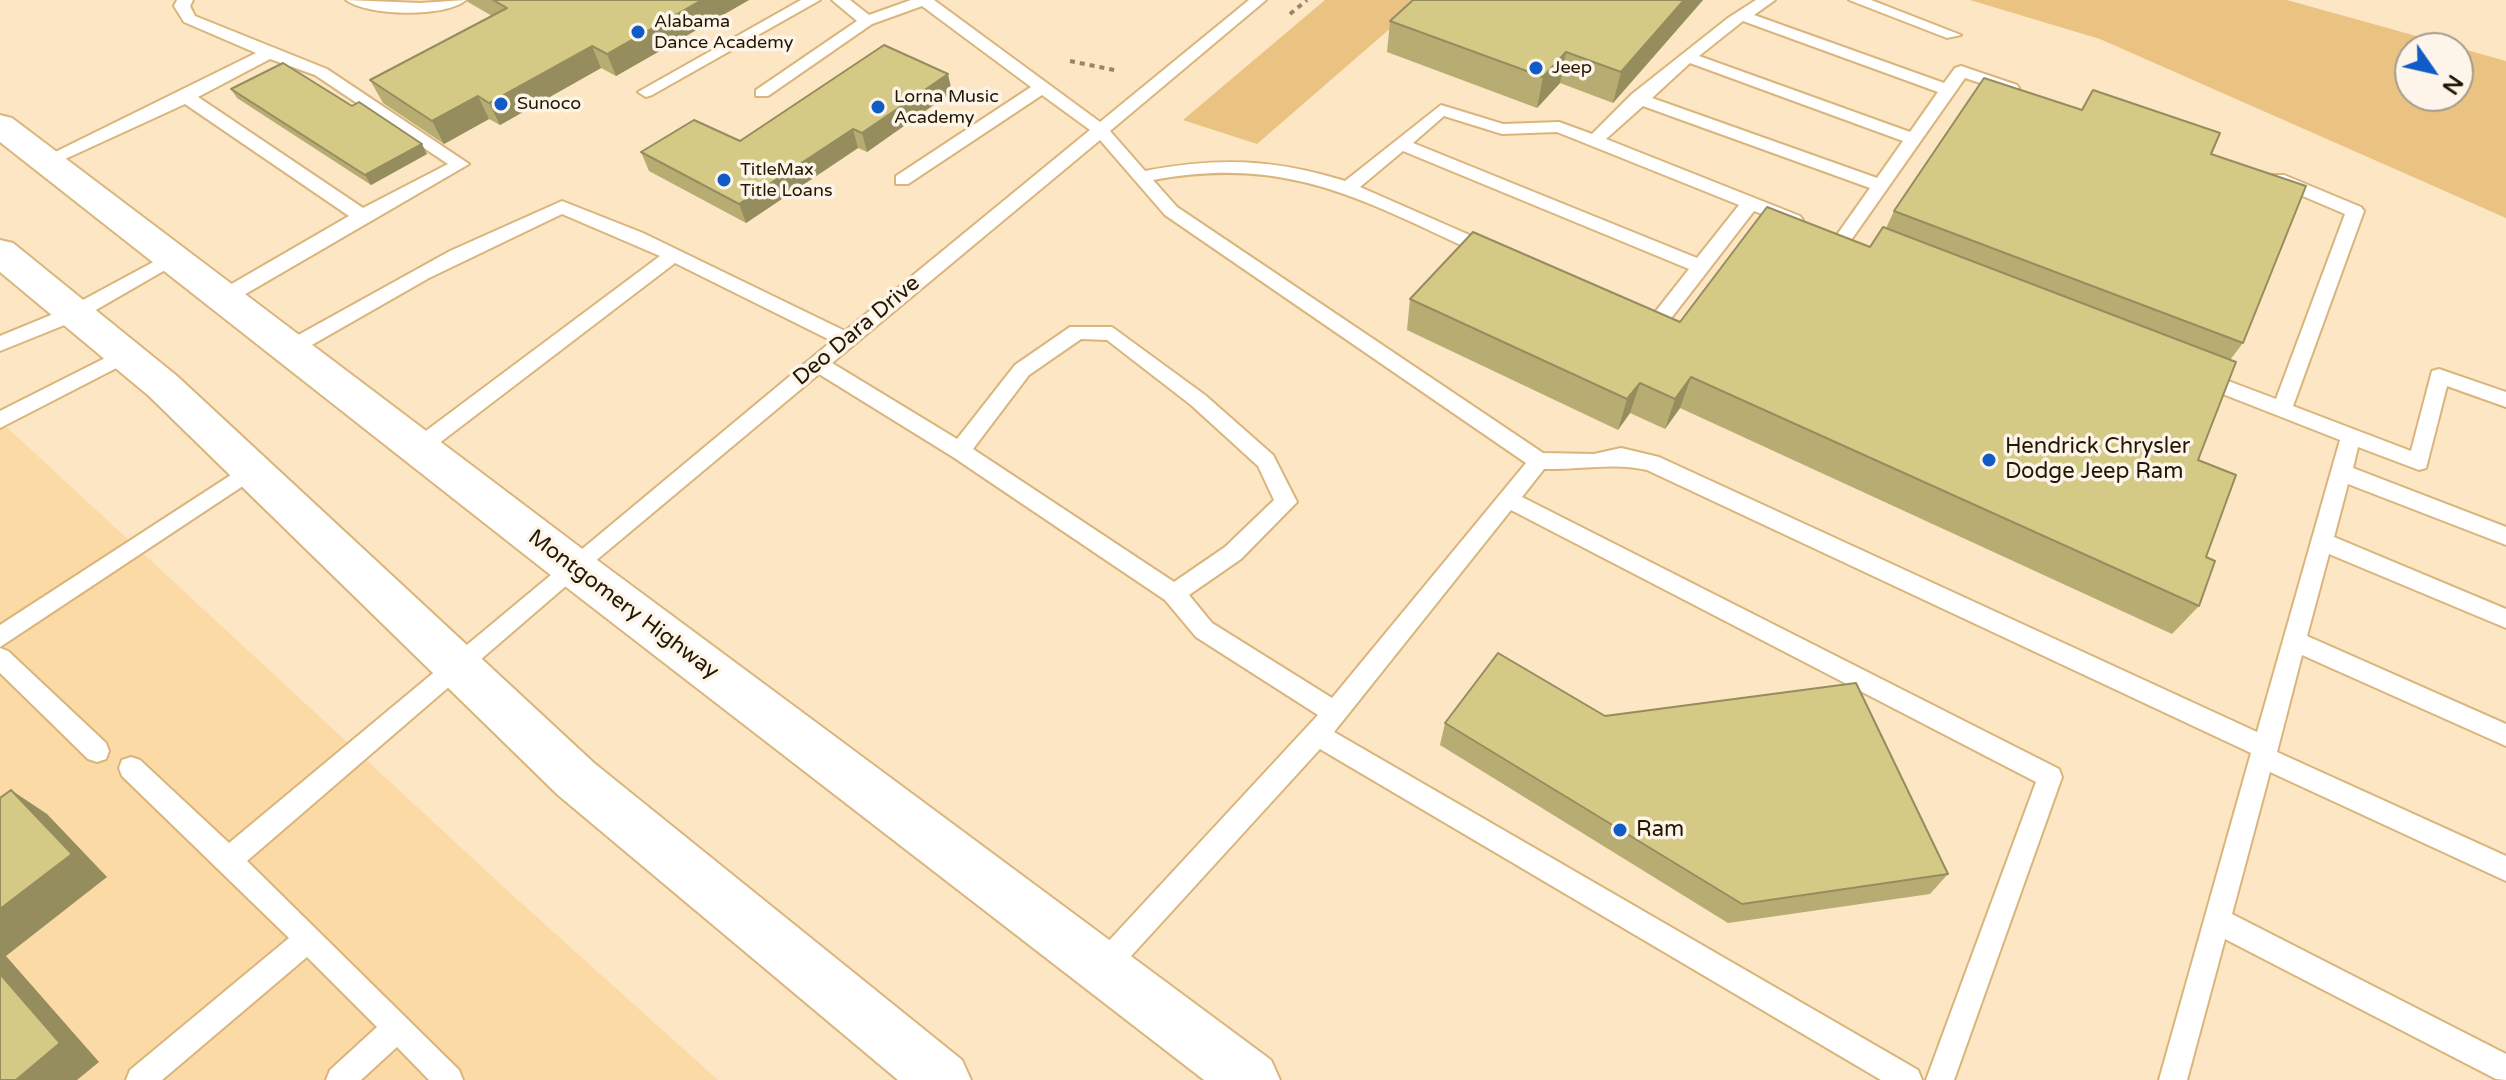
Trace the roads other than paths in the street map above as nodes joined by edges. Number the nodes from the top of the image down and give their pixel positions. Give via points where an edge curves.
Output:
1 (185, 0) edge
2 (354, 0) edge
3 (458, 0) edge
4 (812, 0) edge
5 (840, 0) edge
6 (925, 0) edge
7 (1258, 0) edge
8 (1767, 0) edge
9 (1857, 0) edge
10 (1743, 16) junction
11 (867, 21) junction
12 (1953, 35) dead end
13 (269, 53) junction
14 (1688, 57) junction
15 (1042, 87) junction
16 (1948, 90) junction
17 (646, 92) dead end
18 (762, 93) dead end
19 (2033, 95) edge
20 (186, 97) junction
21 (1638, 98) junction
22 (0, 125) edge
23 (1099, 129) junction
24 (1914, 139) junction
25 (1595, 140) junction
26 (1401, 144) junction
27 (46, 161) junction
28 (2259, 172) edge
29 (1141, 177) junction
30 (902, 180) dead end
31 (1881, 186) junction
32 (1348, 188) junction
33 (1750, 203) junction
34 (362, 216) junction
35 (0, 252) edge
36 (674, 255) junction
37 (172, 258) junction
38 (1509, 260) edge
39 (1702, 267) junction
40 (223, 298) junction
41 (1626, 312) edge
42 (75, 313) junction
43 (846, 340) junction
44 (0, 344) edge
45 (289, 349) junction
46 (125, 355) junction
47 (818, 364) junction
48 (2183, 371) edge
49 (2506, 400) edge
50 (2282, 409) junction
51 (0, 420) edge
52 (2351, 436) junction
53 (418, 448) junction
54 (960, 451) junction
55 (1539, 461) junction
56 (251, 470) junction
57 (2343, 473) junction
58 (1508, 499) junction
59 (2506, 536) edge
60 (2323, 542) junction
61 (573, 567) junction
62 (1173, 593) junction
63 (2506, 619) edge
64 (0, 637) edge
65 (2295, 641) junction
66 (0, 658) edge
67 (458, 666) junction
68 (1335, 713) junction
69 (1317, 735) junction
70 (2506, 735) edge
71 (97, 751) dead end
72 (2264, 752) junction
73 (131, 768) dead end
74 (229, 860) junction
75 (2506, 869) edge
76 (2218, 921) junction
77 (307, 940) junction
78 (1102, 968) junction
79 (397, 1028) junction
80 (2506, 1069) edge
81 (140, 1080) edge
82 (340, 1080) edge
83 (449, 1080) edge
84 (942, 1080) edge
85 (1251, 1080) edge
86 (1908, 1080) edge
87 (1940, 1080) edge
88 (2173, 1080) edge

1 - 13 lane via 182,6 189,19
2 - 3 lane via 414,8
4 - 17 lane
5 - 11 lane
6 - 11 lane
6 - 15 lane
7 - 23 lane, Deo Dara Drive
8 - 10 lane
9 - 12 lane
10 - 14 lane
10 - 16 lane
11 - 18 lane
13 - 20 lane
13 - 34 lane via 321,72 460,164
14 - 21 lane
14 - 24 lane
15 - 23 lane
15 - 30 lane
16 - 19 lane via 1961,71
16 - 24 lane
20 - 27 lane
20 - 34 lane
21 - 25 lane
21 - 31 lane
22 - 27 main road, Montgomery Highway
23 - 29 lane
23 - 43 lane, Deo Dara Drive
24 - 31 lane
25 - 26 lane via 1559,127 1502,129 1441,110
25 - 33 lane
26 - 32 lane
26 - 39 lane
27 - 37 main road, Montgomery Highway
28 - 50 lane via 2355,211
29 - 32 lane via 1200,165 1252,163
29 - 55 lane via 1171,211
31 - 33 lane via 1837,237
32 - 38 lane
33 - 39 lane
34 - 40 lane
35 - 42 main road
36 - 43 lane
36 - 45 lane via 562,207 390,290
36 - 53 lane
37 - 40 main road, Montgomery Highway
37 - 42 lane
39 - 41 lane via 1655,325
40 - 45 main road, Montgomery Highway
42 - 44 lane
42 - 46 main road
43 - 47 lane, Deo Dara Drive
45 - 53 main road, Montgomery Highway
46 - 51 lane
46 - 56 main road
47 - 54 lane
47 - 61 lane, Deo Dara Drive
48 - 50 lane
49 - 52 lane via 2439,376 2419,462
50 - 52 lane
52 - 57 lane
53 - 61 main road, Montgomery Highway
54 - 62 lane
54 - 62 lane via 1022,370 1077,332 1112,334 1266,461 1286,502 1244,547
55 - 58 lane
55 - 72 lane via 1594,462 1621,456 1652,463
56 - 64 lane
56 - 67 main road
57 - 59 lane
57 - 60 lane
58 - 68 lane
58 - 87 lane via 2050,777
60 - 63 lane
60 - 65 lane
61 - 67 lane, Deo Dara Drive
61 - 78 main road, Montgomery Highway
62 - 68 lane via 1204,630
65 - 70 lane
65 - 72 lane
66 - 71 lane
67 - 74 lane, Deo Dara Drive
67 - 84 main road via 576,779
68 - 69 lane
69 - 78 lane
69 - 86 lane
72 - 75 lane
72 - 76 lane
73 - 74 lane
74 - 77 lane
76 - 80 lane
76 - 88 lane
77 - 79 lane
77 - 81 lane
78 - 85 main road, Montgomery Highway
79 - 82 lane
79 - 83 lane

